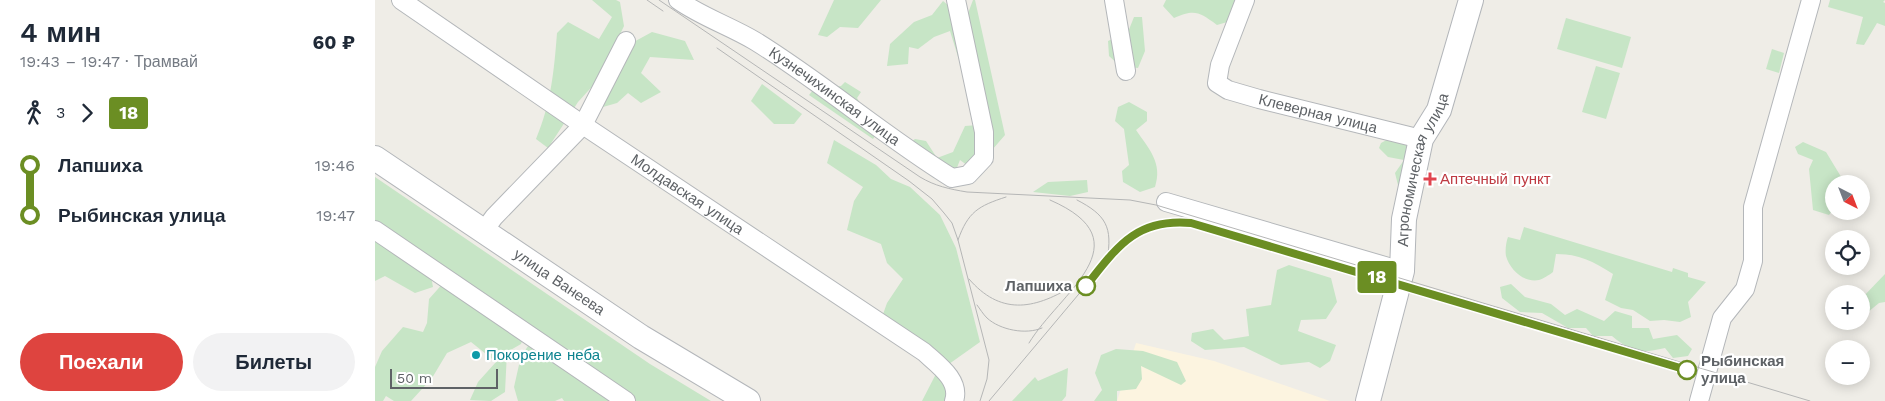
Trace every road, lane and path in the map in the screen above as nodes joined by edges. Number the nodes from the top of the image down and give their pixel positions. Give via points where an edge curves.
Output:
1 (401, 0) edge
2 (678, 0) edge
3 (955, 0) edge
4 (1114, 0) edge
5 (1245, 0) edge
6 (1471, 0) edge
7 (1811, 0) edge
8 (626, 41) dead end
9 (1126, 71) dead end
10 (583, 125) junction
11 (1421, 139) junction
12 (375, 158) edge
13 (1166, 202) dead end
14 (375, 230) edge
15 (483, 232) junction
16 (1402, 271) junction
17 (1373, 400) edge
18 (626, 401) edge
19 (748, 401) edge
20 (953, 401) edge
21 (1699, 401) edge

1 - 10 street, Молдавская улица
2 - 3 street, Кузнечихинская улица via 754,41 953,178 967,175 984,158 984,132
4 - 9 street
5 - 11 street, Клеверная улица via 1220,65 1217,83 1227,90 1259,99
6 - 11 main road, Агрономическая улица via 1439,110
7 - 21 street via 1753,207 1753,261 1745,289 1722,318
8 - 10 street
10 - 15 street
10 - 20 street, Молдавская улица via 924,352 949,375 956,395
11 - 16 main road, Агрономическая улица via 1404,219
12 - 15 main road, улица Ванеева
13 - 16 street
14 - 18 street
15 - 19 main road, улица Ванеева via 641,337
16 - 17 main road, Агрономическая улица

